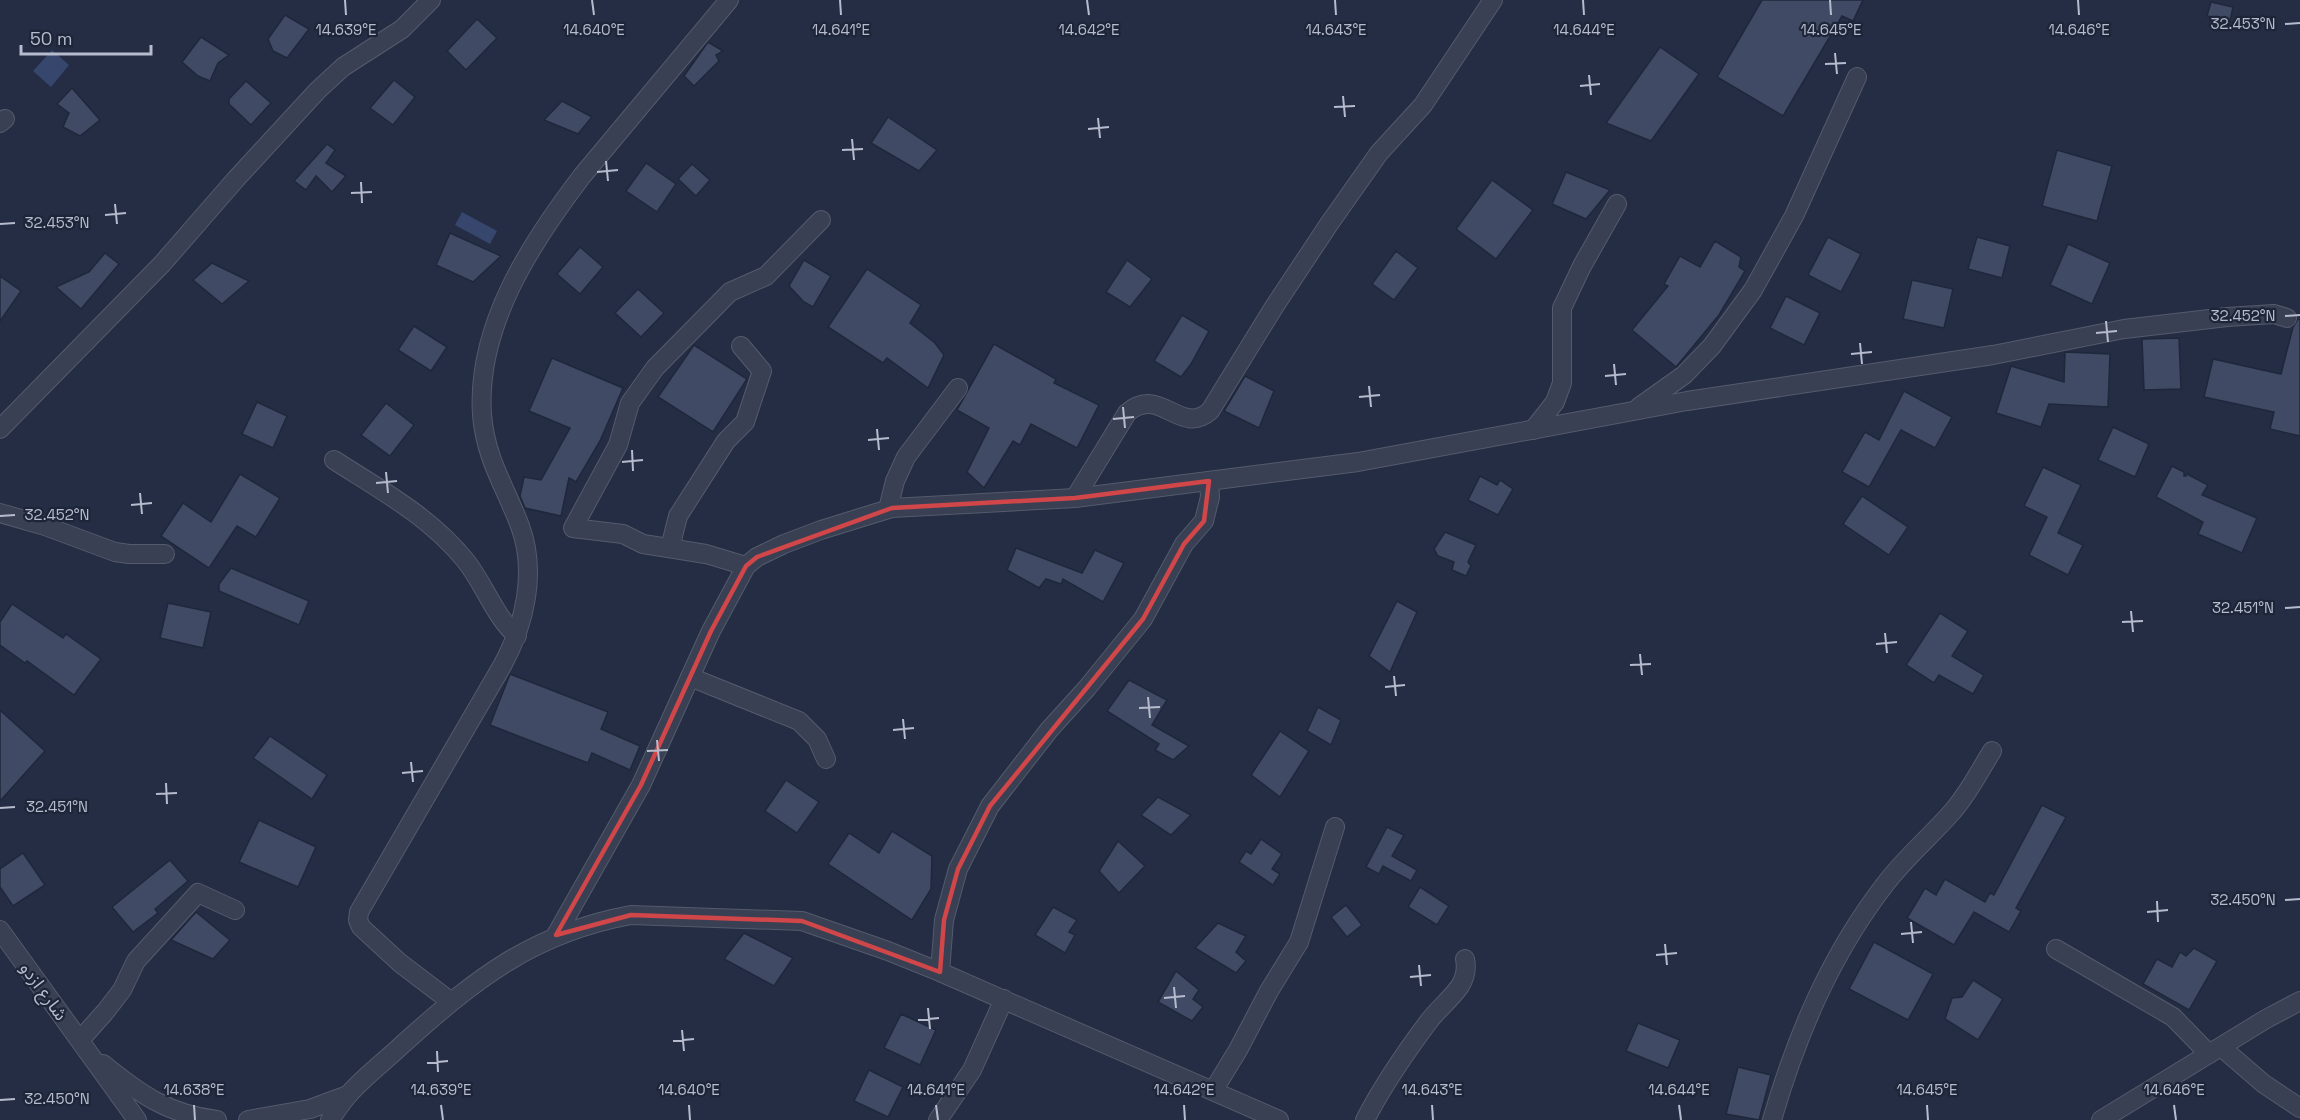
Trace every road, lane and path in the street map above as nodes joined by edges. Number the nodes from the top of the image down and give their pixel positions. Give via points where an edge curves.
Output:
1 (430, 0) edge
2 (729, 0) edge
3 (1493, 0) edge
4 (1857, 77) dead end
5 (1617, 204) dead end
6 (821, 220) dead end
7 (2287, 318) dead end
8 (741, 346) dead end
9 (958, 388) dead end
10 (1633, 411) junction
11 (0, 429) edge
12 (1533, 430) junction
13 (334, 460) dead end
14 (1209, 481) junction
15 (1075, 498) junction
16 (888, 509) junction
17 (0, 513) edge
18 (670, 548) junction
19 (165, 554) dead end
20 (746, 566) junction
21 (517, 636) junction
22 (690, 677) junction
23 (1992, 751) dead end
24 (826, 759) dead end
25 (1335, 827) dead end
26 (235, 910) dead end
27 (0, 930) edge
28 (556, 935) junction
29 (2056, 949) dead end
30 (1465, 959) dead end
31 (940, 972) junction
32 (1004, 999) junction
33 (450, 1001) junction
34 (2300, 1001) edge
35 (84, 1046) junction
36 (2215, 1050) junction
37 (1213, 1091) junction
38 (348, 1095) junction
39 (2300, 1108) edge
40 (137, 1120) edge
41 (217, 1120) edge
42 (248, 1120) edge
43 (330, 1120) edge
44 (938, 1120) edge
45 (1279, 1120) edge
46 (1365, 1120) edge
47 (1772, 1120) edge
48 (2101, 1120) edge

1 - 11 street via 402,29 343,67 318,90 162,264
2 - 21 street via 560,206 516,279 497,320 487,354 483,415 495,471 520,525 526,548 528,587
3 - 15 street via 1423,105 1379,153 1329,224 1210,411 1202,418 1189,419 1148,403 1136,405 1127,413
4 - 10 street via 1794,216 1753,290 1705,354 1684,375
5 - 12 street via 1562,308 1562,383 1555,402
6 - 18 street via 766,276 730,292 655,368 630,403 618,445 573,528 623,534 643,544
7 - 10 street via 2274,314 2227,317 2124,329 1993,355
8 - 18 street via 762,371 745,422 726,441 678,516
9 - 16 street via 906,457
10 - 12 street
12 - 14 street via 1358,462
13 - 21 street via 433,526 467,562
14 - 15 street
14 - 31 street via 1204,521 1184,544 1143,619 990,806 958,869 944,920
15 - 16 street
16 - 20 street via 784,544
17 - 19 street via 115,552
18 - 20 street
20 - 22 street
21 - 33 street via 359,912 361,927
22 - 24 street via 800,722 817,739
22 - 28 street via 641,785
23 - 47 street via 1952,812 1887,881 1858,921 1804,1027
25 - 37 street via 1299,942
26 - 35 street via 198,893 136,961 122,990
27 - 35 street, شارع ازدو
28 - 31 street via 632,915 802,921
28 - 33 street via 501,965
29 - 36 street via 2173,1017
30 - 46 street via 1460,986 1402,1058
31 - 32 street
32 - 37 street
32 - 44 street via 972,1070
33 - 38 street
34 - 36 street
35 - 40 street, شارع ازدو
35 - 41 street via 144,1096 180,1112
36 - 39 street
36 - 48 street
37 - 45 street
38 - 42 street via 310,1109
38 - 43 street

